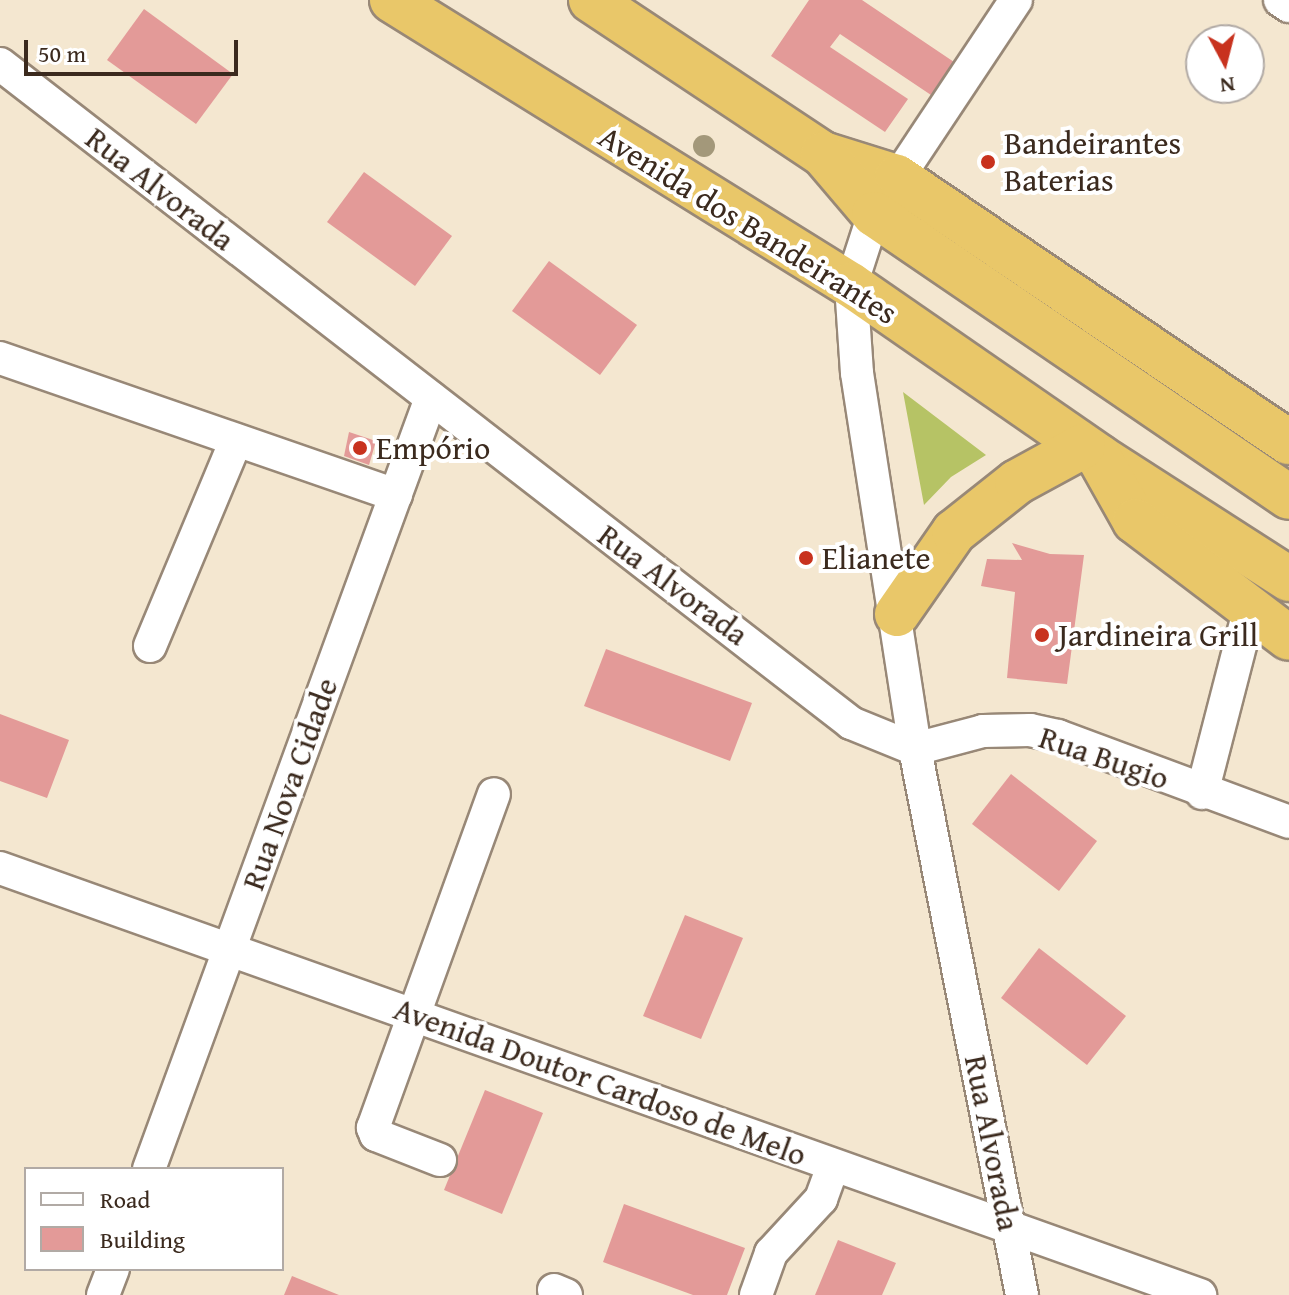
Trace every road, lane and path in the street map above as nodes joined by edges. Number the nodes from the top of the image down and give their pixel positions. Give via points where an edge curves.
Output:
1 (392, 0) edge
2 (591, 0) edge
3 (1016, 0) edge
4 (1280, 0) edge
5 (1289, 6) edge
6 (0, 64) edge
7 (823, 154) junction
8 (897, 177) junction
9 (874, 214) junction
10 (851, 285) junction
11 (0, 358) edge
12 (431, 398) junction
13 (1284, 429) edge
14 (236, 440) junction
15 (1091, 451) junction
16 (396, 495) junction
17 (1289, 497) edge
18 (1289, 579) edge
19 (1250, 608) junction
20 (897, 614) junction
21 (1289, 638) edge
22 (150, 646) dead end
23 (915, 749) junction
24 (1202, 793) junction
25 (494, 794) dead end
26 (1289, 822) edge
27 (0, 868) edge
28 (229, 951) junction
29 (415, 1016) junction
30 (440, 1160) dead end
31 (833, 1166) junction
32 (150, 1167) edge
33 (1009, 1228) junction
34 (112, 1271) edge
35 (103, 1295) edge
36 (756, 1295) edge
37 (1022, 1295) edge
38 (1200, 1295) edge

1 - 10 highway, Avenida dos Bandeirantes
2 - 7 highway
3 - 8 street
4 - 5 street
6 - 12 street, Rua Alvorada
7 - 8 highway
7 - 9 highway
8 - 9 street
8 - 13 highway
9 - 10 street
9 - 17 highway
10 - 15 highway, Avenida dos Bandeirantes
10 - 20 street via 857,373
11 - 14 street
12 - 16 street, Rua Nova Cidade
12 - 23 street, Rua Alvorada via 851,723
14 - 16 street
14 - 22 street
15 - 18 highway, Avenida dos Bandeirantes
15 - 19 highway, Avenida dos Bandeirantes via 1135,521
15 - 20 highway via 1017,482 954,532
16 - 28 street, Rua Nova Cidade
19 - 21 highway, Avenida dos Bandeirantes
19 - 24 street
20 - 23 street
23 - 24 street, Rua Bugio via 983,731 1030,730
23 - 33 street, Rua Alvorada
24 - 26 street, Rua Bugio
25 - 29 street
27 - 28 street, Avenida Doutor Cardoso de Melo
28 - 29 street, Avenida Doutor Cardoso de Melo
28 - 32 street, Rua Nova Cidade
29 - 30 street via 373,1128 376,1135
29 - 31 street, Avenida Doutor Cardoso de Melo
31 - 33 street, Avenida Doutor Cardoso de Melo
31 - 36 street via 821,1199 771,1253
33 - 37 street, Rua Alvorada
33 - 38 street, Avenida Doutor Cardoso de Melo
34 - 35 street

